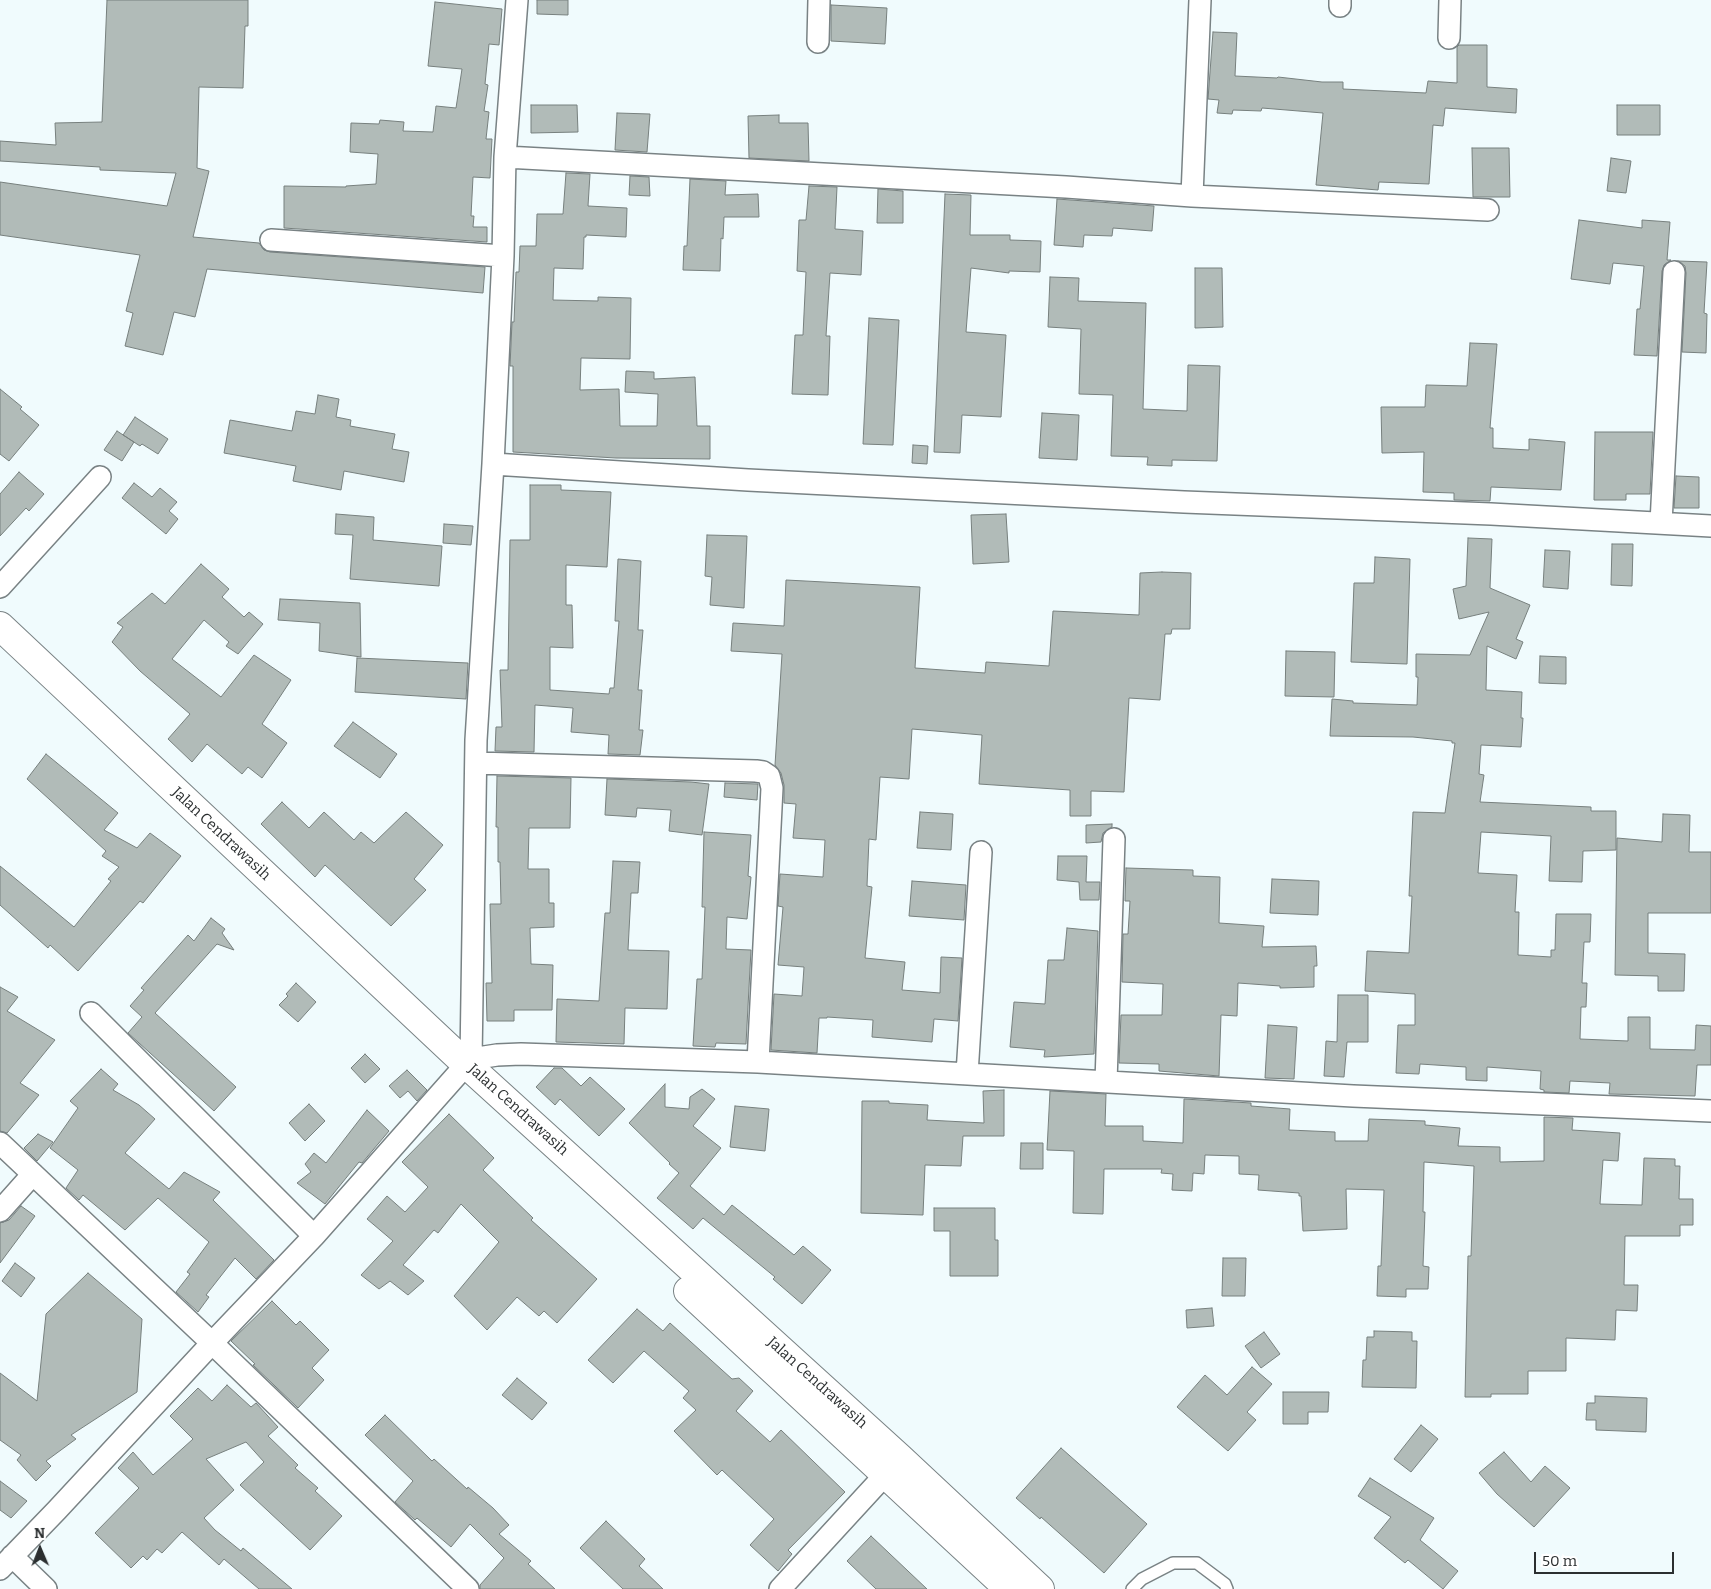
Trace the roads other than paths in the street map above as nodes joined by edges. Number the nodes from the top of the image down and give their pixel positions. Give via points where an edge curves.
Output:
1 (517, 0) edge
2 (819, 0) edge
3 (1200, 0) edge
4 (1450, 0) edge
5 (1449, 38) dead end
6 (818, 42) dead end
7 (505, 157) junction
8 (1192, 196) junction
9 (1488, 210) dead end
10 (271, 240) dead end
11 (504, 256) junction
12 (1674, 272) dead end
13 (493, 464) junction
14 (100, 477) dead end
15 (1661, 523) junction
16 (1711, 526) edge
17 (0, 587) edge
18 (0, 626) edge
19 (0, 650) edge
20 (476, 763) junction
21 (1114, 839) dead end
22 (981, 852) dead end
23 (91, 1013) dead end
24 (758, 1062) junction
25 (465, 1066) junction
26 (967, 1074) junction
27 (1106, 1082) junction
28 (1711, 1111) edge
29 (0, 1143) edge
30 (33, 1174) junction
31 (0, 1210) edge
32 (314, 1236) junction
33 (212, 1343) junction
34 (892, 1466) junction
35 (6, 1562) edge
36 (46, 1589) edge
37 (468, 1589) edge
38 (780, 1589) edge
39 (1009, 1589) edge
40 (1040, 1589) edge
41 (1132, 1589) edge
42 (1227, 1589) edge

1 - 7 street
2 - 6 street
3 - 8 street
4 - 5 street
7 - 8 street
7 - 11 street
8 - 9 street
10 - 11 street
11 - 13 street
12 - 15 street
13 - 15 street via 748,480
13 - 20 street
14 - 17 street
15 - 16 street
18 - 25 main road, Jalan Cendrawasih
19 - 25 main road, Jalan Cendrawasih
20 - 24 street via 756,771 769,776 772,788
20 - 25 street
21 - 27 street
22 - 26 street
23 - 32 street
24 - 25 street via 522,1054 497,1055
24 - 26 street
25 - 32 street
25 - 34 main road, Jalan Cendrawasih
26 - 27 street
27 - 28 street via 1363,1097
29 - 30 street
30 - 31 street
30 - 33 street
32 - 33 street
33 - 35 street
33 - 37 street
34 - 38 street
34 - 39 main road, Jalan Cendrawasih
34 - 40 main road, Jalan Cendrawasih
35 - 36 street
41 - 42 lane via 1173,1563 1197,1563

